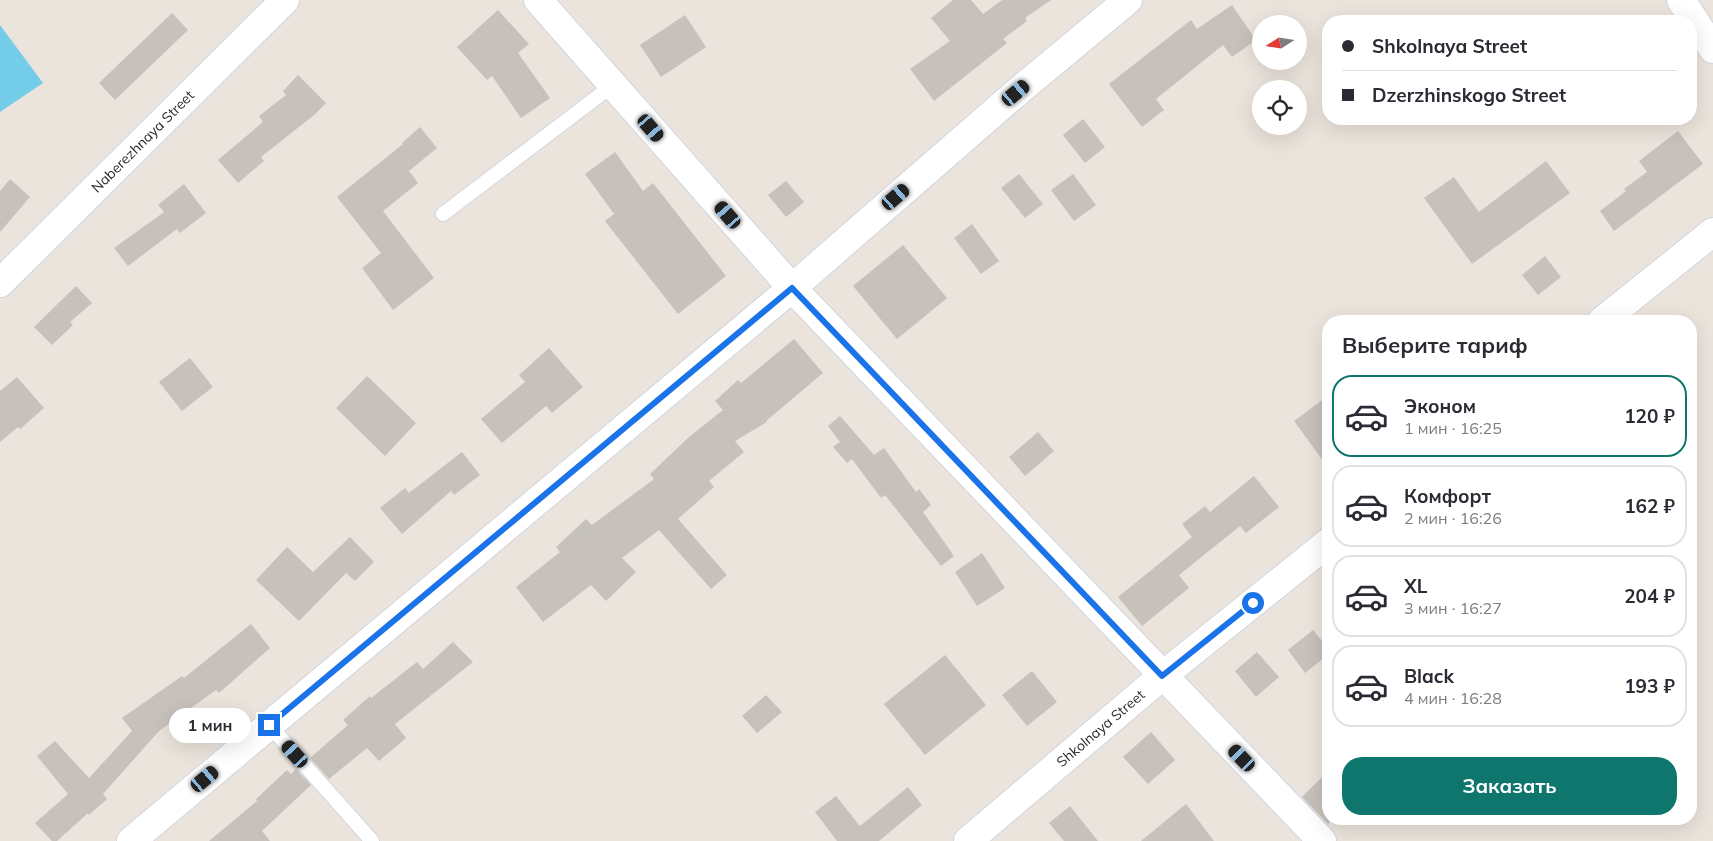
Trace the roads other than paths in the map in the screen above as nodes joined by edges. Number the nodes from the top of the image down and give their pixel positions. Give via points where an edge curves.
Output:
1 (286, 0) edge
2 (538, 0) edge
3 (1128, 0) edge
4 (1681, 0) edge
5 (1691, 15) edge
6 (1697, 25) edge
7 (1713, 50) edge
8 (613, 84) junction
9 (443, 214) dead end
10 (1713, 232) edge
11 (0, 283) edge
12 (792, 288) junction
13 (1609, 315) edge
14 (1322, 548) edge
15 (1162, 676) junction
16 (269, 725) junction
17 (131, 841) edge
18 (372, 841) edge
19 (968, 841) edge
20 (1322, 841) edge

1 - 11 street, Naberezhnaya Street
2 - 8 street
3 - 12 street
4 - 5 street
6 - 7 street
8 - 9 lane
8 - 12 street
10 - 13 street
12 - 15 street
12 - 16 street
14 - 15 street, Shkolnaya Street
15 - 19 street, Shkolnaya Street
15 - 20 street
16 - 17 street
16 - 18 lane

